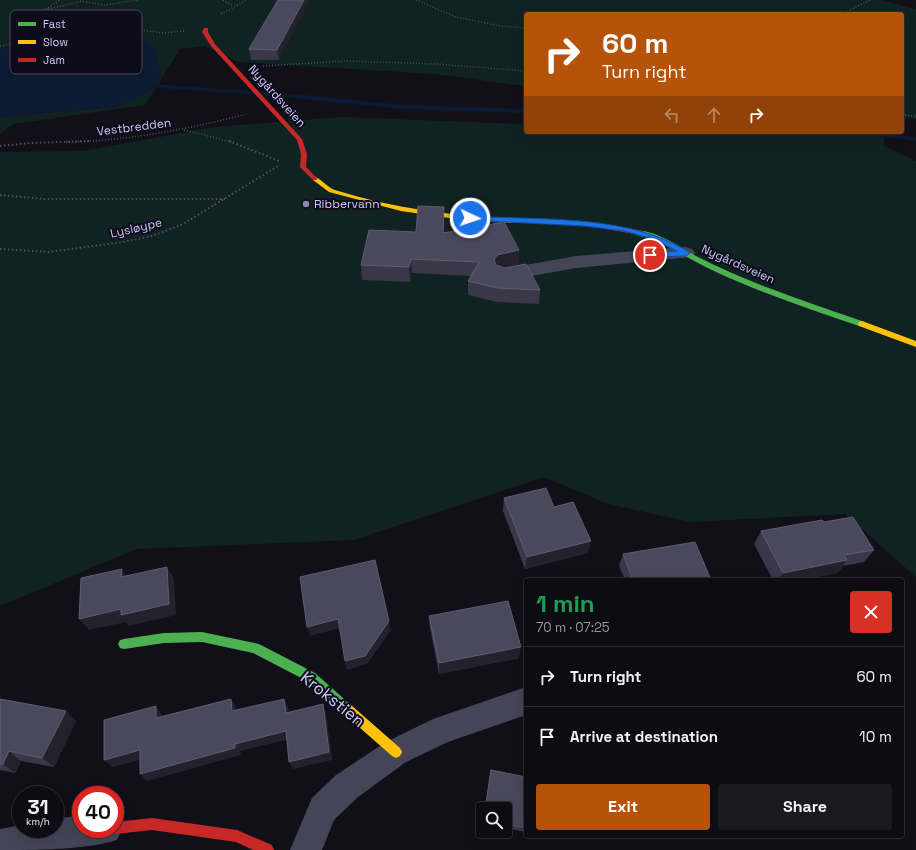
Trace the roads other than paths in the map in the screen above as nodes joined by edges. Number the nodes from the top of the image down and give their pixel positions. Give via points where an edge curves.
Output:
1 (206, 29) road end
2 (686, 253) junction
3 (504, 275) edge
4 (916, 344) edge
5 (124, 644) dead end
6 (524, 702) edge
7 (396, 752) junction
8 (124, 827) edge
9 (72, 832) edge
10 (0, 845) edge
11 (267, 850) edge
12 (306, 850) edge

1 - 2 street, Nygårdsveien via 205,32 213,45 236,67 265,104 300,140 304,154 303,167 331,191 401,209 470,218 584,224 624,229 655,237
2 - 3 street via 576,262
2 - 4 street, Nygårdsveien via 772,293
5 - 7 street, Krokstien via 164,638 202,637 255,648 311,677
6 - 7 street via 443,729
7 - 12 street via 347,786 323,809
8 - 11 street via 152,824 237,836
9 - 10 street

